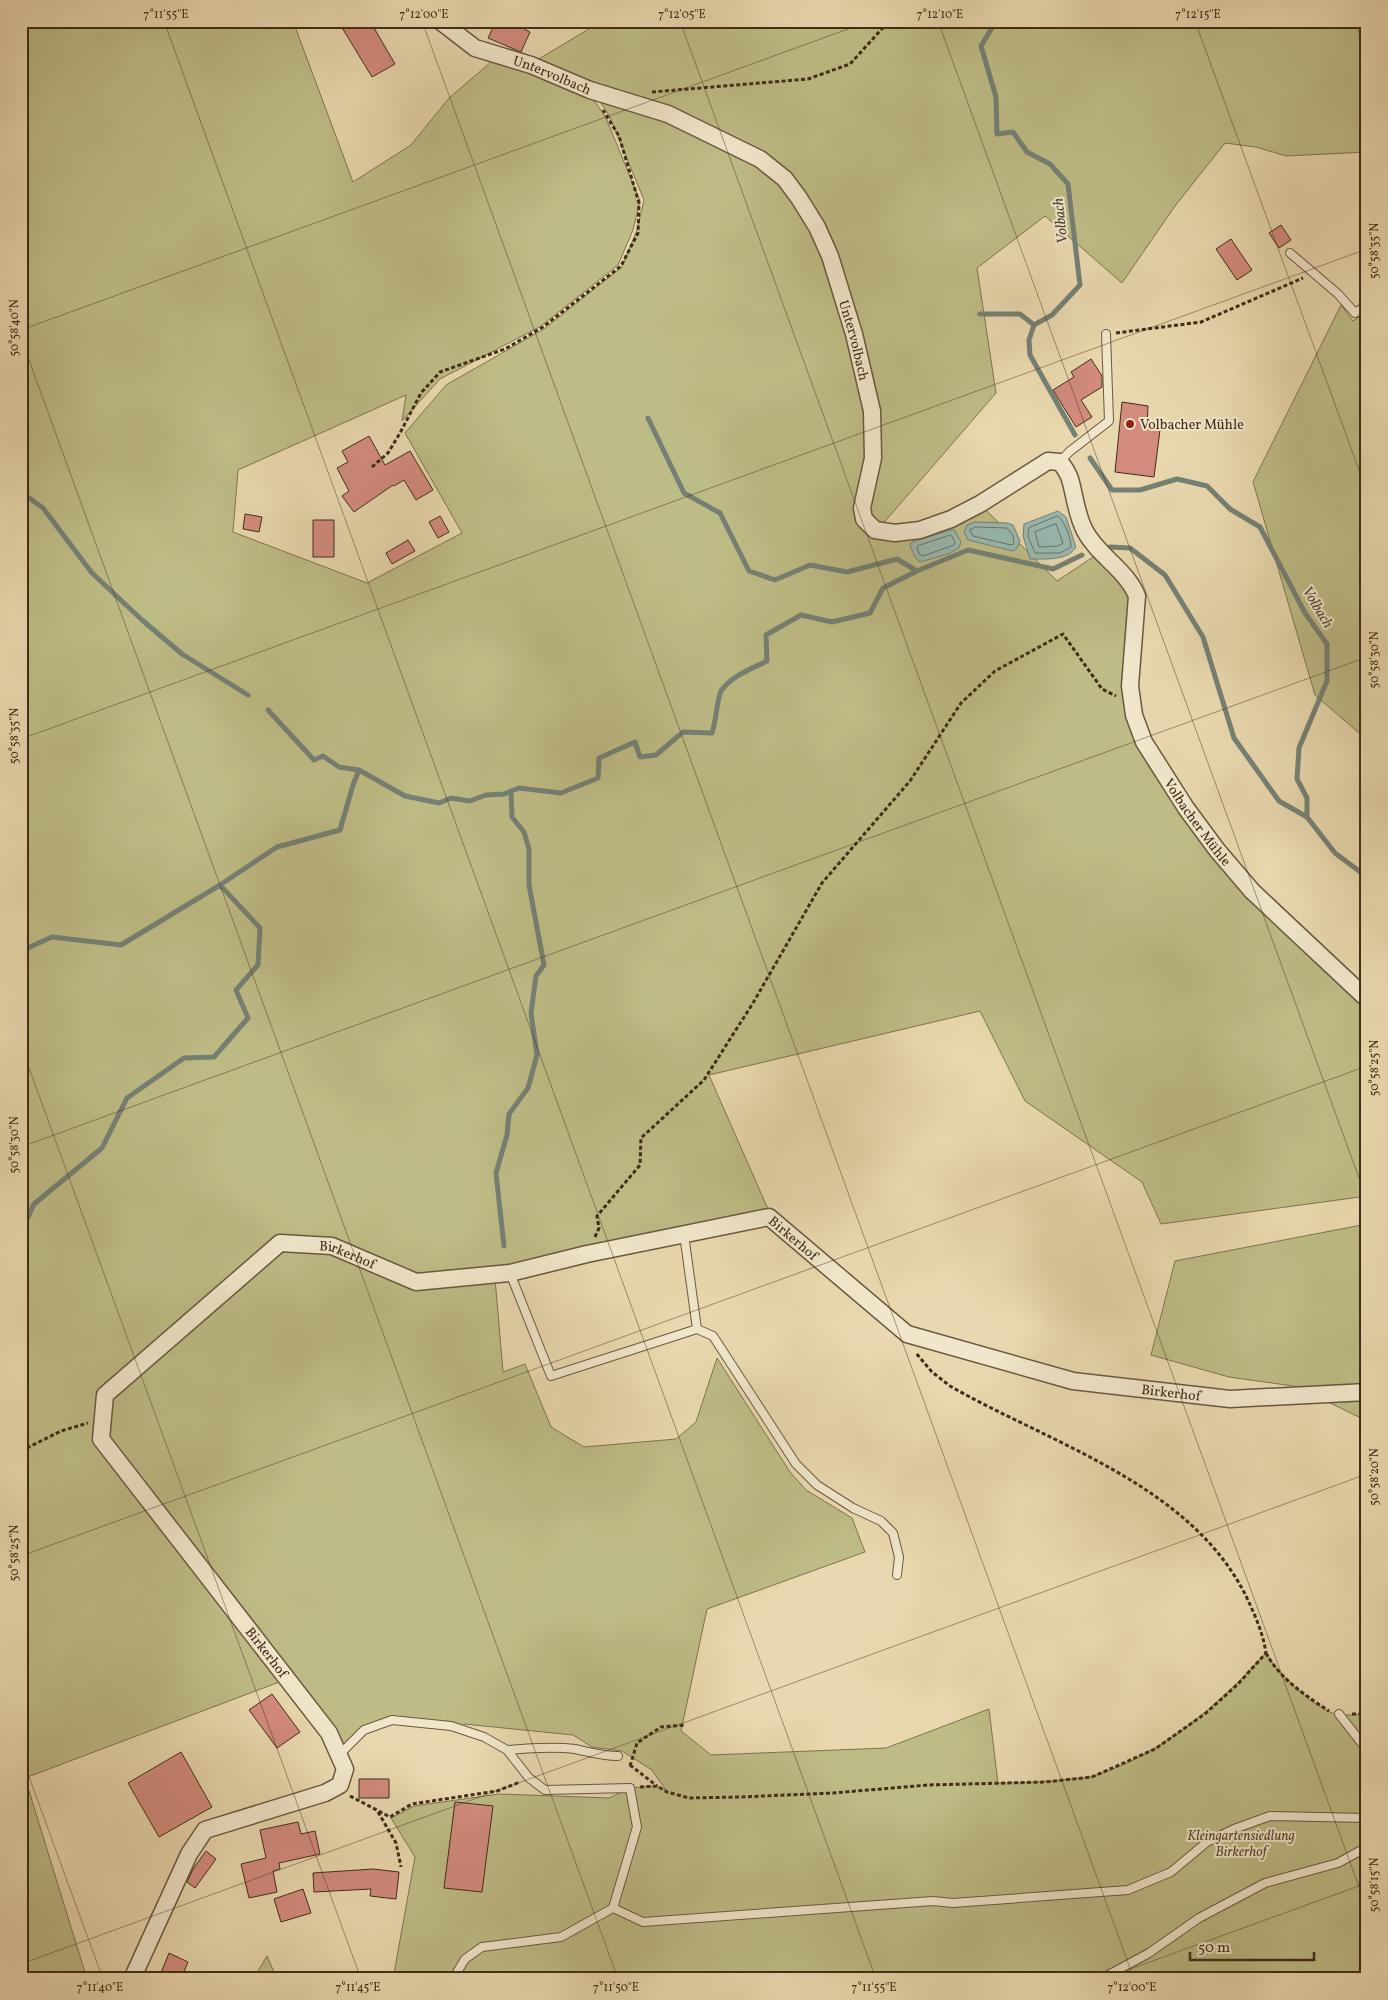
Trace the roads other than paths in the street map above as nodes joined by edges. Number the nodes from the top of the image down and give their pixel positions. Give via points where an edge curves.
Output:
1 (449, 24) edge
2 (1290, 253) dead end
3 (1367, 305) edge
4 (1106, 334) road end
5 (1060, 462) junction
6 (1367, 999) edge
7 (684, 1234) junction
8 (510, 1273) junction
9 (698, 1329) junction
10 (1367, 1392) edge
11 (897, 1575) dead end
12 (1338, 1714) road end
13 (507, 1750) junction
14 (1367, 1750) edge
15 (340, 1754) junction
16 (618, 1756) road end
17 (1367, 1818) edge
18 (1367, 1847) edge
19 (613, 1908) junction
20 (132, 1979) edge
21 (456, 1979) edge
22 (1101, 1979) edge

1 - 5 street, Untervolbach via 475,48 531,65 590,90 668,114 760,159 785,179 817,228 830,256 854,334 872,411 873,458 862,508 864,519 875,530 895,533 920,530 951,519 1048,461
2 - 3 lane via 1355,313
4 - 5 lane via 1109,421
5 - 6 street, Volbacher Mühle via 1070,477 1084,529 1094,545 1132,584 1137,596 1130,686 1131,703 1144,742 1186,808 1252,891
7 - 8 street, Birkerhof
7 - 9 lane
7 - 10 street, Birkerhof via 769,1217 908,1334 1073,1382 1230,1399
8 - 9 lane via 551,1376
8 - 15 street, Birkerhof via 416,1282 332,1246 280,1243 105,1395 102,1439 329,1732
9 - 11 lane via 713,1336 796,1464 817,1485 853,1508 882,1521 893,1533 899,1557
12 - 14 lane
13 - 15 lane via 484,1737 450,1726 392,1720 364,1730
13 - 16 lane via 573,1749
13 - 19 lane via 529,1778 544,1790 630,1788 636,1827
15 - 20 street, Birkerhof via 346,1769 340,1785 325,1793 205,1830 189,1854
17 - 19 lane via 1270,1816 1234,1828 1207,1842 1171,1872 1128,1890 643,1922
18 - 22 lane via 1338,1864 1265,1883 1199,1918 1149,1953
19 - 21 lane via 561,1937 482,1947 466,1959

